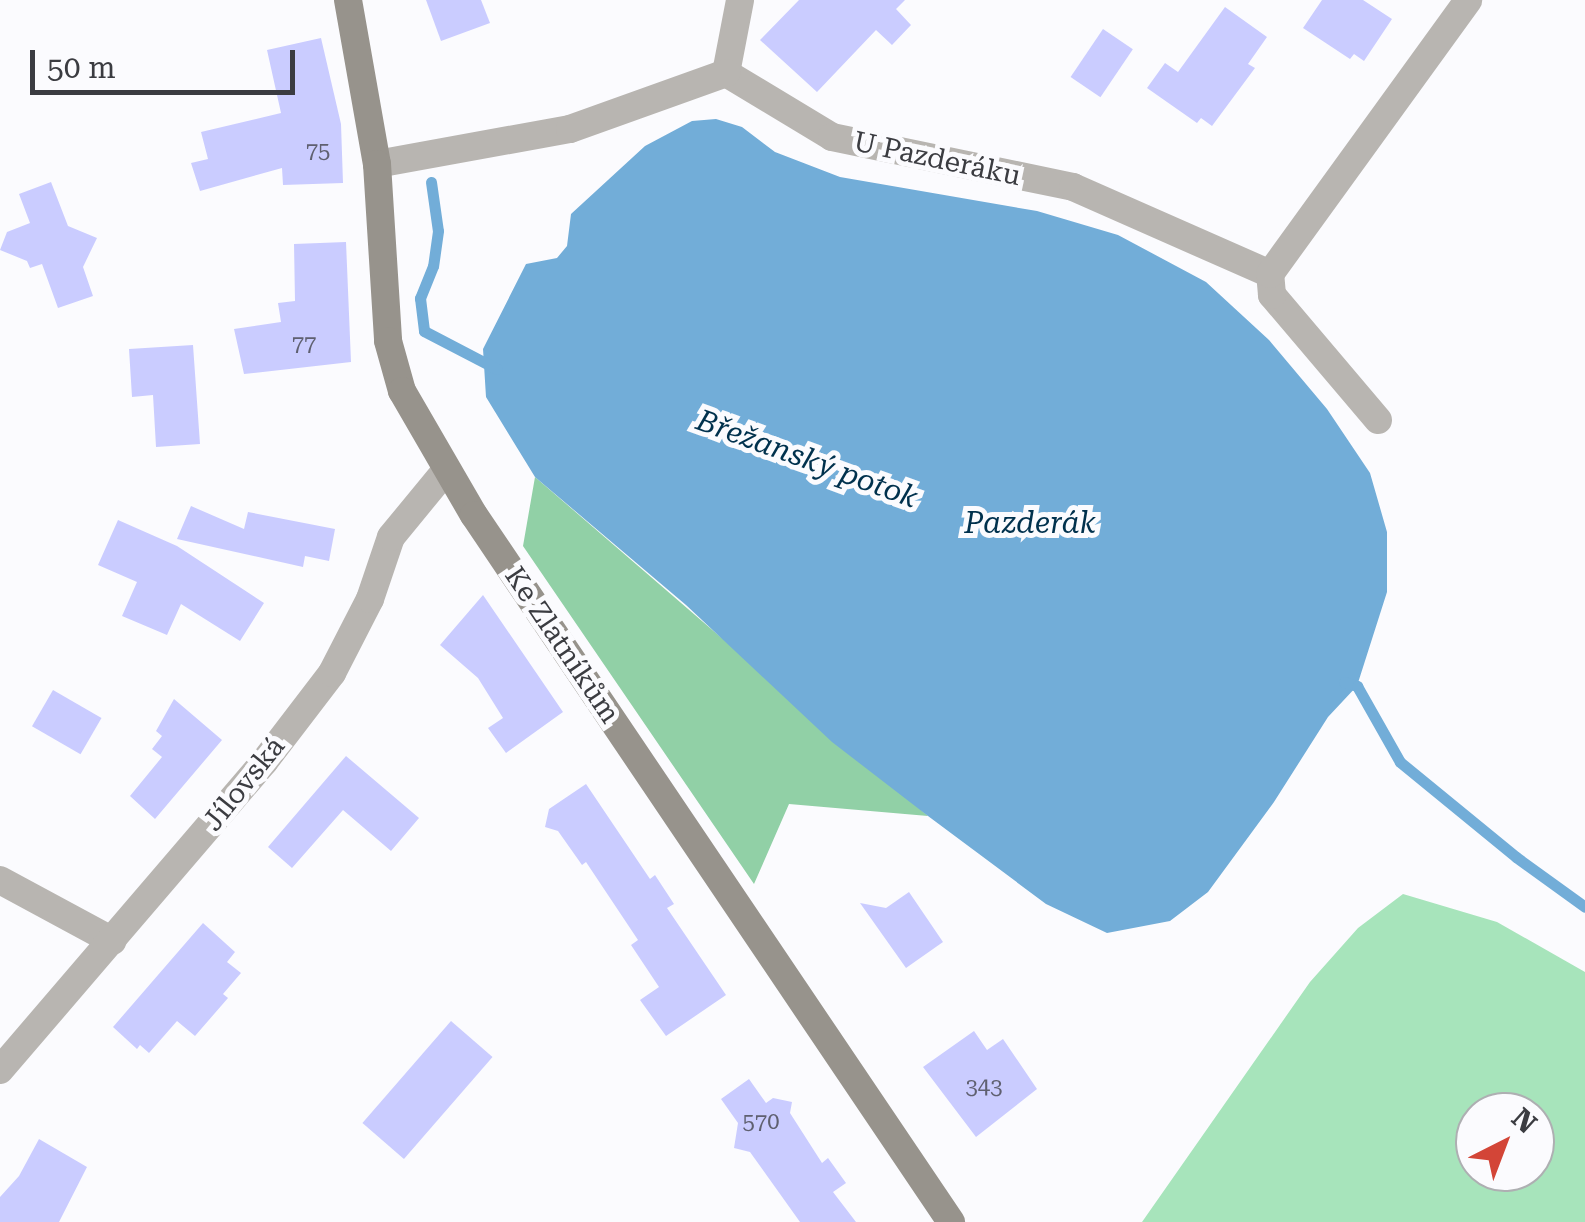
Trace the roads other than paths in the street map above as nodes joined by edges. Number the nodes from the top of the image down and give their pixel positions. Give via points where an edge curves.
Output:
1 (348, 0) edge
2 (740, 0) edge
3 (1468, 0) edge
4 (726, 73) junction
5 (377, 164) junction
6 (1270, 274) junction
7 (1378, 420) dead end
8 (446, 470) junction
9 (0, 880) edge
10 (113, 941) junction
11 (0, 1070) edge
12 (952, 1222) edge

1 - 5 main road, Ke Zlatníkům
2 - 4 street
3 - 6 street
4 - 5 street via 570,129
4 - 6 street, U Pazderáku via 832,137 1074,187
5 - 8 main road, Ke Zlatníkům via 388,340 402,391
6 - 7 street via 1272,295
8 - 10 street, Jílovská via 391,537 370,599 332,673
8 - 12 main road, Ke Zlatníkům
9 - 10 street
10 - 11 street, Jílovská

